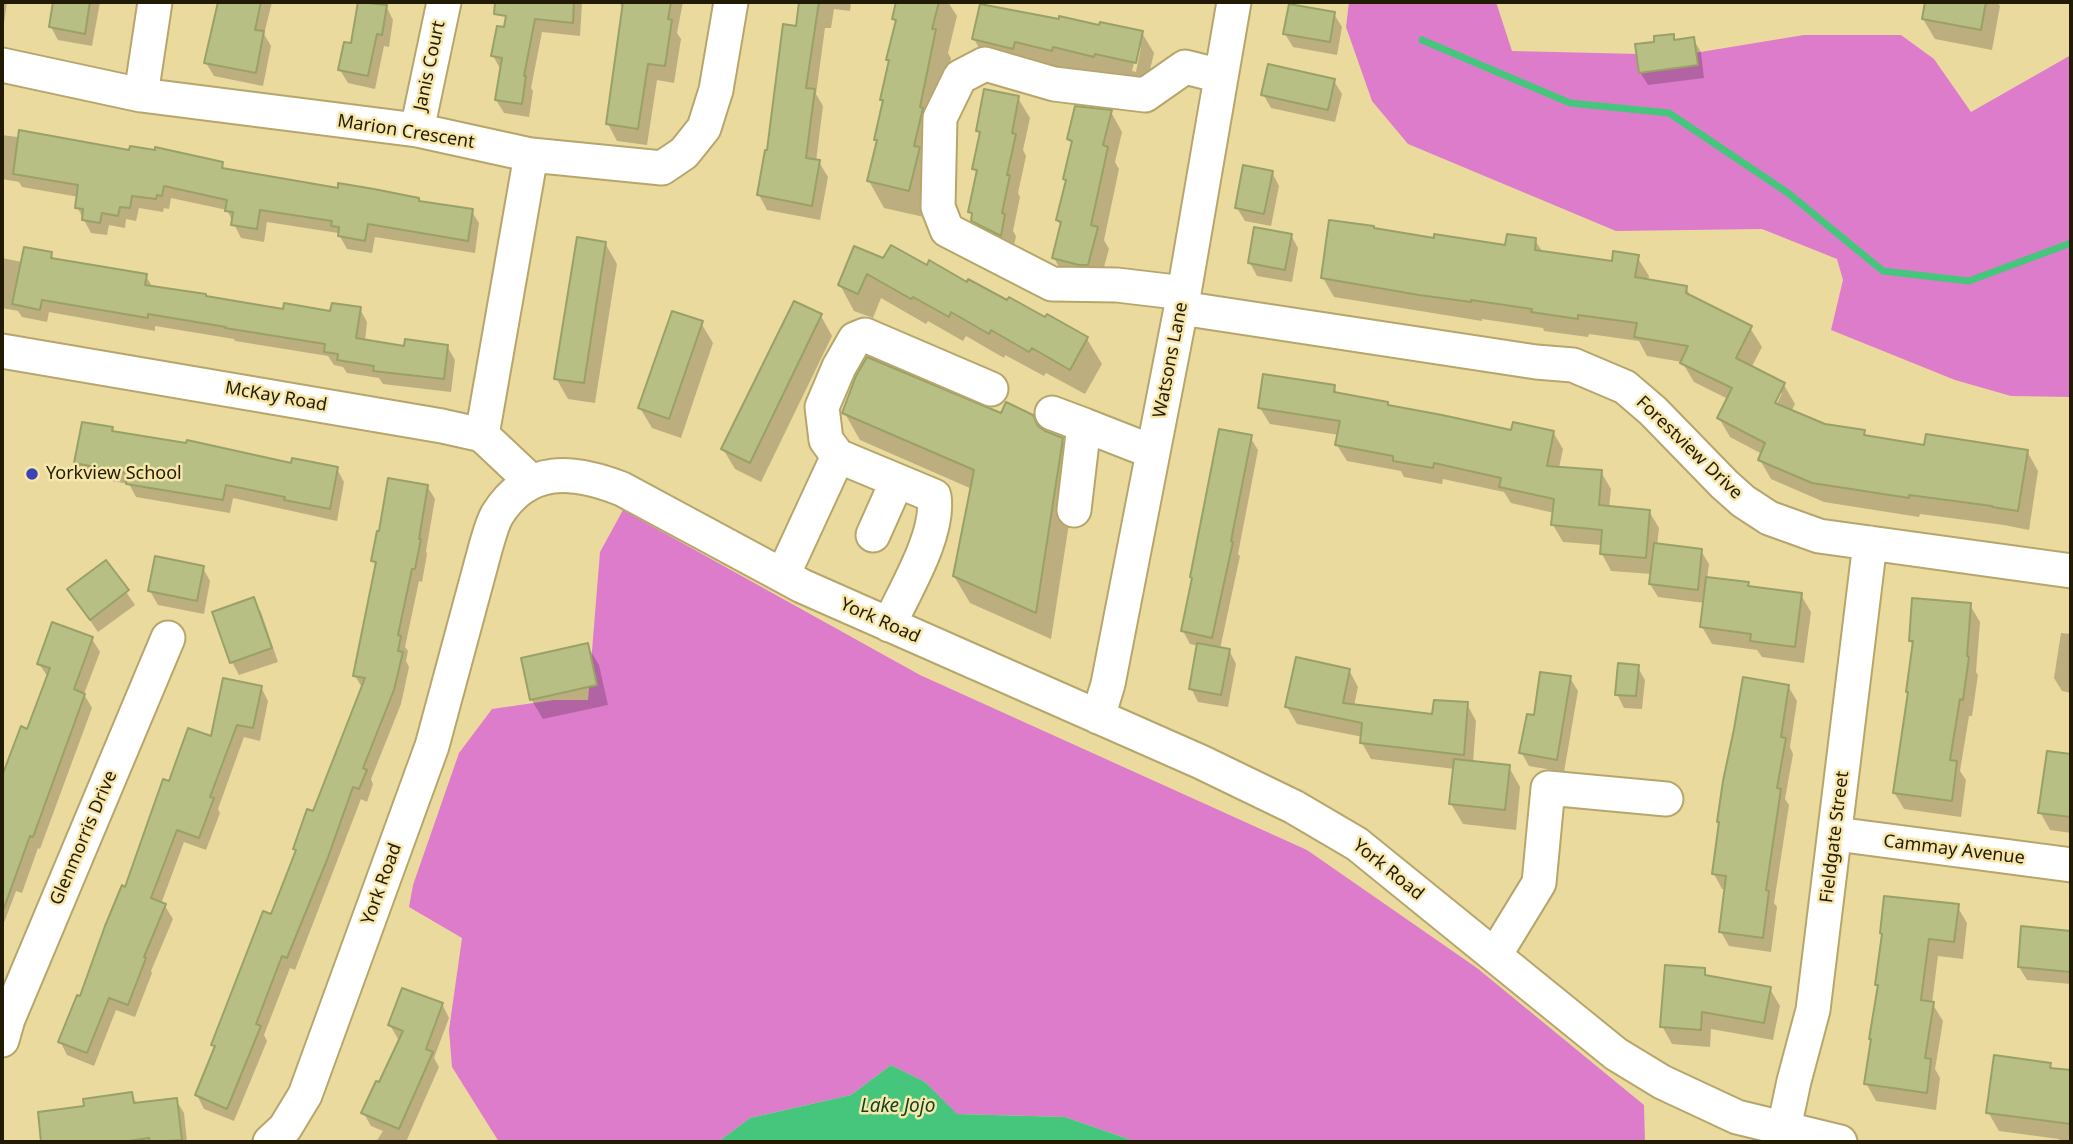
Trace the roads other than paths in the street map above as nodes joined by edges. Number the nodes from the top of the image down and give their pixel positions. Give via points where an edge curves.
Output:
1 (155, 2) edge
2 (443, 2) edge
3 (731, 2) edge
4 (1234, 2) edge
5 (2, 65) edge
6 (1221, 76) junction
7 (141, 95) junction
8 (417, 130) junction
9 (531, 155) junction
10 (1183, 300) junction
11 (2, 351) edge
12 (991, 389) dead end
13 (1052, 412) dead end
14 (1084, 425) junction
15 (482, 435) junction
16 (1153, 452) junction
17 (838, 456) junction
18 (897, 481) junction
19 (532, 482) junction
20 (1074, 510) dead end
21 (873, 535) dead end
22 (1870, 542) junction
23 (2071, 571) edge
24 (783, 575) junction
25 (889, 625) junction
26 (168, 638) dead end
27 (1098, 717) junction
28 (1666, 799) dead end
29 (1836, 834) junction
30 (2071, 865) edge
31 (1495, 955) junction
32 (2, 1040) edge
33 (1784, 1128) junction
34 (270, 1142) edge
35 (1840, 1142) edge

1 - 7 street
2 - 8 street, Janis Court
3 - 9 street, Marion Crescent via 716,90 704,128 684,153 662,168
4 - 6 street, Watsons Lane
5 - 7 street, Marion Crescent
6 - 10 street, Watsons Lane
6 - 10 street, Forestview Drive via 1185,67 1145,96 1054,85 985,64 960,77 940,118 938,207 947,230 1052,284 1117,285
7 - 8 street, Marion Crescent
8 - 9 street, Marion Crescent
9 - 15 street
10 - 16 street, Watsons Lane
10 - 22 street, Forestview Drive via 1573,365 1625,387 1724,484 1769,518 1819,536
11 - 15 street, McKay Road
12 - 17 street via 865,335 855,339 822,407 825,440
13 - 14 street
14 - 16 street
14 - 20 street
15 - 19 street
16 - 27 street, Watsons Lane
17 - 18 street
17 - 24 street
18 - 21 street
18 - 25 street via 934,496 936,505 927,546
19 - 24 street, York Road via 553,475 598,480
19 - 34 street, York Road via 509,499 496,517 432,746 305,1095 285,1128
22 - 23 street, Forestview Drive
22 - 29 street, Fieldgate Street
24 - 25 street, York Road
25 - 27 street, York Road
26 - 32 street, Glenmorris Drive
27 - 31 street, York Road via 1294,807 1357,844
28 - 31 street via 1548,788 1539,883
29 - 30 street, Cammay Avenue
29 - 33 street, Fieldgate Street via 1813,1010
31 - 33 street, York Road via 1616,1054 1662,1082 1737,1116
33 - 35 street, York Road

